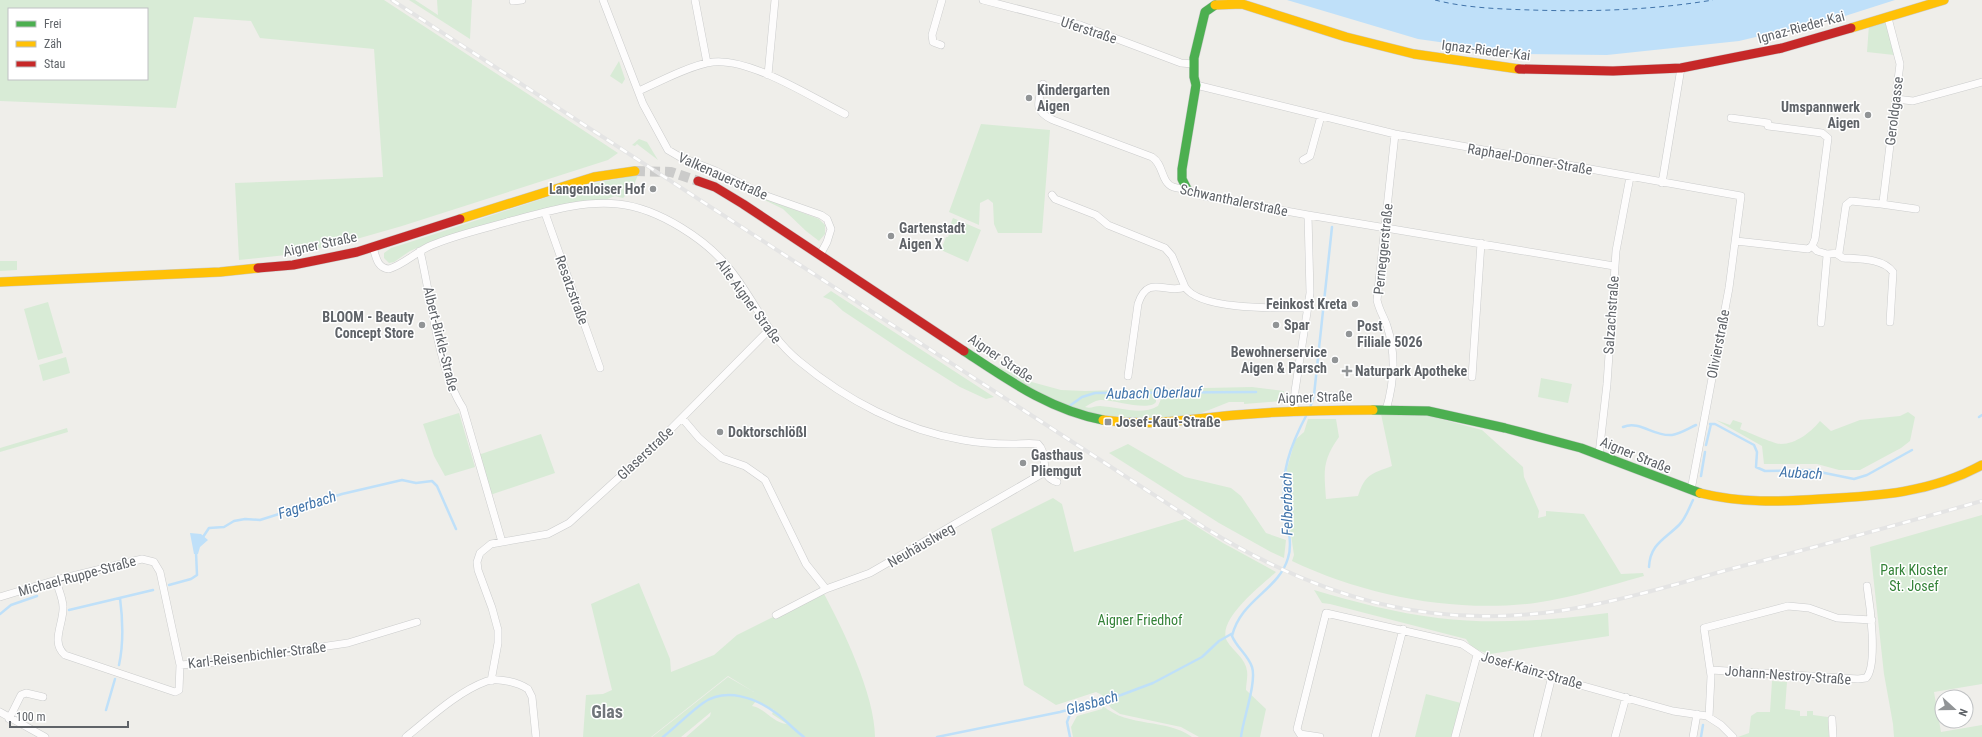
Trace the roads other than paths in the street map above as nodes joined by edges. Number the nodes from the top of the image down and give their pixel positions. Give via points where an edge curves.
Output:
1 (522, 0) edge
2 (603, 0) edge
3 (695, 0) edge
4 (775, 0) edge
5 (942, 0) edge
6 (983, 0) edge
7 (1944, 0) edge
8 (513, 1) dead end
9 (1888, 18) junction
10 (941, 45) dead end
11 (707, 63) junction
12 (1193, 64) junction
13 (1681, 68) junction
14 (768, 75) junction
15 (1982, 82) edge
16 (1043, 84) dead end
17 (1196, 85) junction
18 (639, 91) junction
19 (1896, 99) junction
20 (845, 114) dead end
21 (1321, 116) junction
22 (1731, 118) dead end
23 (1395, 134) junction
24 (1303, 160) dead end
25 (635, 171) tunnel mouth
26 (1630, 177) junction
27 (698, 181) tunnel mouth
28 (1662, 182) junction
29 (1187, 189) junction
30 (1052, 195) dead end
31 (1741, 196) joint
32 (1881, 204) junction
33 (1916, 210) dead end
34 (544, 213) junction
35 (1308, 216) junction
36 (1386, 229) junction
37 (1736, 241) junction
38 (1481, 243) junction
39 (1812, 246) junction
40 (373, 247) junction
41 (420, 251) junction
42 (1827, 254) junction
43 (1837, 254) junction
44 (820, 255) junction
45 (1614, 266) junction
46 (0, 282) edge
47 (1185, 287) junction
48 (1308, 308) junction
49 (1890, 322) dead end
50 (1821, 323) dead end
51 (769, 330) junction
52 (600, 368) dead end
53 (1128, 376) dead end
54 (1472, 377) dead end
55 (1386, 410) junction
56 (1294, 411) junction
57 (682, 418) junction
58 (1599, 454) junction
59 (1982, 465) edge
60 (1045, 472) junction
61 (1057, 482) dead end
62 (1691, 490) junction
63 (502, 542) junction
64 (56, 580) junction
65 (1867, 586) dead end
66 (826, 589) junction
67 (0, 597) edge
68 (776, 615) dead end
69 (1872, 620) junction
70 (417, 622) dead end
71 (1403, 629) junction
72 (1477, 656) junction
73 (180, 665) junction
74 (1711, 670) junction
75 (1552, 676) junction
76 (490, 681) junction
77 (43, 697) dead end
78 (1626, 697) junction
79 (0, 712) edge
80 (1697, 714) junction
81 (1709, 717) junction
82 (9, 718) junction
83 (1832, 719) dead end
84 (45, 737) edge
85 (406, 737) edge
86 (536, 737) edge
87 (1320, 737) edge
88 (1375, 737) edge
89 (1455, 737) edge
90 (1537, 737) edge
91 (1615, 737) edge
92 (1693, 737) edge
93 (1733, 737) edge
94 (1832, 737) edge

1 - 8 street
2 - 18 street, Valkenauerstraße
3 - 11 street
4 - 14 street
5 - 10 street via 932,35 933,42
6 - 12 street, Uferstraße via 1080,25 1181,63
7 - 9 main road, Ignaz-Rieder-Kai
9 - 13 main road, Ignaz-Rieder-Kai via 1782,48
9 - 19 street, Geroldgasse via 1900,64
11 - 14 street via 729,63
11 - 18 street
12 - 13 main road, Ignaz-Rieder-Kai via 1205,12 1216,5 1234,3 1252,6 1346,37 1414,54 1469,64 1546,70
12 - 17 main road, Ignaz-Rieder-Kai
13 - 28 street
14 - 20 street
15 - 19 street via 1913,100
16 - 29 street, Schwanthalerstraße via 1038,103 1041,112 1048,118 1152,157 1158,162 1170,185 1177,189
17 - 21 street, Raphael-Donner-Straße
17 - 29 main road, Ignaz-Rieder-Kai via 1182,169 1182,179
18 - 44 street, Valkenauerstraße via 663,142 674,154 764,195 827,219 831,229
19 - 32 street, Geroldgasse
21 - 23 street, Raphael-Donner-Straße
21 - 24 street via 1310,156
22 - 39 street via 1768,123 1768,126 1822,132 1826,135 1828,143
23 - 26 street, Raphael-Donner-Straße
23 - 36 street, Perneggerstraße
25 - 40 main road, Aigner Straße via 581,180
26 - 28 street, Raphael-Donner-Straße
26 - 45 street, Salzachstraße
27 - 44 main road, Aigner Straße via 725,193
28 - 31 street, Raphael-Donner-Straße
29 - 35 street, Schwanthalerstraße via 1203,196
30 - 47 street via 1098,216 1108,225 1165,248 1172,256
31 - 37 street, Olivierstraße
32 - 33 street
32 - 43 street via 1853,201 1848,203
34 - 41 street, Alte Aigner Straße via 433,244
34 - 51 street, Alte Aigner Straße via 598,204 619,204 668,220 692,235 722,261 742,286
34 - 52 street, Resatzstraße
35 - 36 street, Schwanthalerstraße
35 - 48 street
36 - 38 street, Schwanthalerstraße
36 - 55 street, Perneggerstraße via 1377,300 1394,352
37 - 39 street via 1808,249
37 - 62 street, Olivierstraße
38 - 45 street, Schwanthalerstraße
38 - 54 street
39 - 42 street via 1817,251
40 - 41 street, Alte Aigner Straße via 379,264 388,268
40 - 46 main road, Aigner Straße via 293,265 241,270
41 - 63 street, Albert-Birkle-Straße via 445,365 455,396 463,408
42 - 43 street
42 - 50 street
43 - 49 street via 1843,258 1882,263 1890,268 1893,272
44 - 56 main road, Aigner Straße via 1025,391 1054,406 1092,418 1128,424 1161,424 1232,415
45 - 58 street, Salzachstraße via 1607,384
47 - 48 street via 1194,296 1227,306
47 - 53 street via 1177,290 1154,286 1143,294 1138,304
48 - 56 street
51 - 57 street, Glaserstraße
51 - 60 street, Alte Aigner Straße via 798,361 837,390 862,404 898,420 947,436 986,442 1037,443 1042,450
55 - 56 main road, Aigner Straße
55 - 58 main road, Aigner Straße via 1428,411 1466,418
57 - 63 street, Glaserstraße via 569,523 548,534
57 - 66 street via 699,438 722,458 745,466 765,480 806,564
58 - 62 main road, Aigner Straße via 1670,484
59 - 62 main road, Aigner Straße via 1953,481 1923,490 1887,496 1768,501 1726,498
60 - 61 street via 1049,479
60 - 66 street, Neuhäuslweg via 870,574
63 - 76 street, Glaserstraße via 483,549 477,562 498,625 498,643
64 - 67 street, Michael-Ruppe-Straße
64 - 73 street, Michael-Ruppe-Straße via 142,559 154,562 160,572
64 - 73 street, Karl-Reisenbichler-Straße via 63,609 58,634 59,644 62,652 68,657 175,692 180,686
65 - 69 street, Johann-Nestroy-Straße
66 - 68 street, Neuhäuslweg
69 - 74 street, Johann-Nestroy-Straße via 1871,670 1864,679
69 - 74 street via 1837,618 1809,608 1788,606 1704,628
70 - 73 street, Karl-Reisenbichler-Straße via 348,643
71 - 72 street, Josef-Kainz-Straße via 1462,644
71 - 87 street, Josef-Kainz-Straße via 1326,613 1296,729 1300,734
71 - 88 street
72 - 75 street, Josef-Kainz-Straße
72 - 89 street
74 - 81 street
75 - 78 street, Josef-Kainz-Straße
75 - 90 street
76 - 85 street via 457,697
76 - 86 street via 514,684 528,690 532,697
77 - 82 street via 26,693 20,695
78 - 80 street, Josef-Kainz-Straße via 1673,711
78 - 91 street
79 - 82 street
80 - 81 street, Josef-Kainz-Straße
80 - 92 street
81 - 93 street, Josef-Kainz-Straße
82 - 84 street
83 - 94 street

